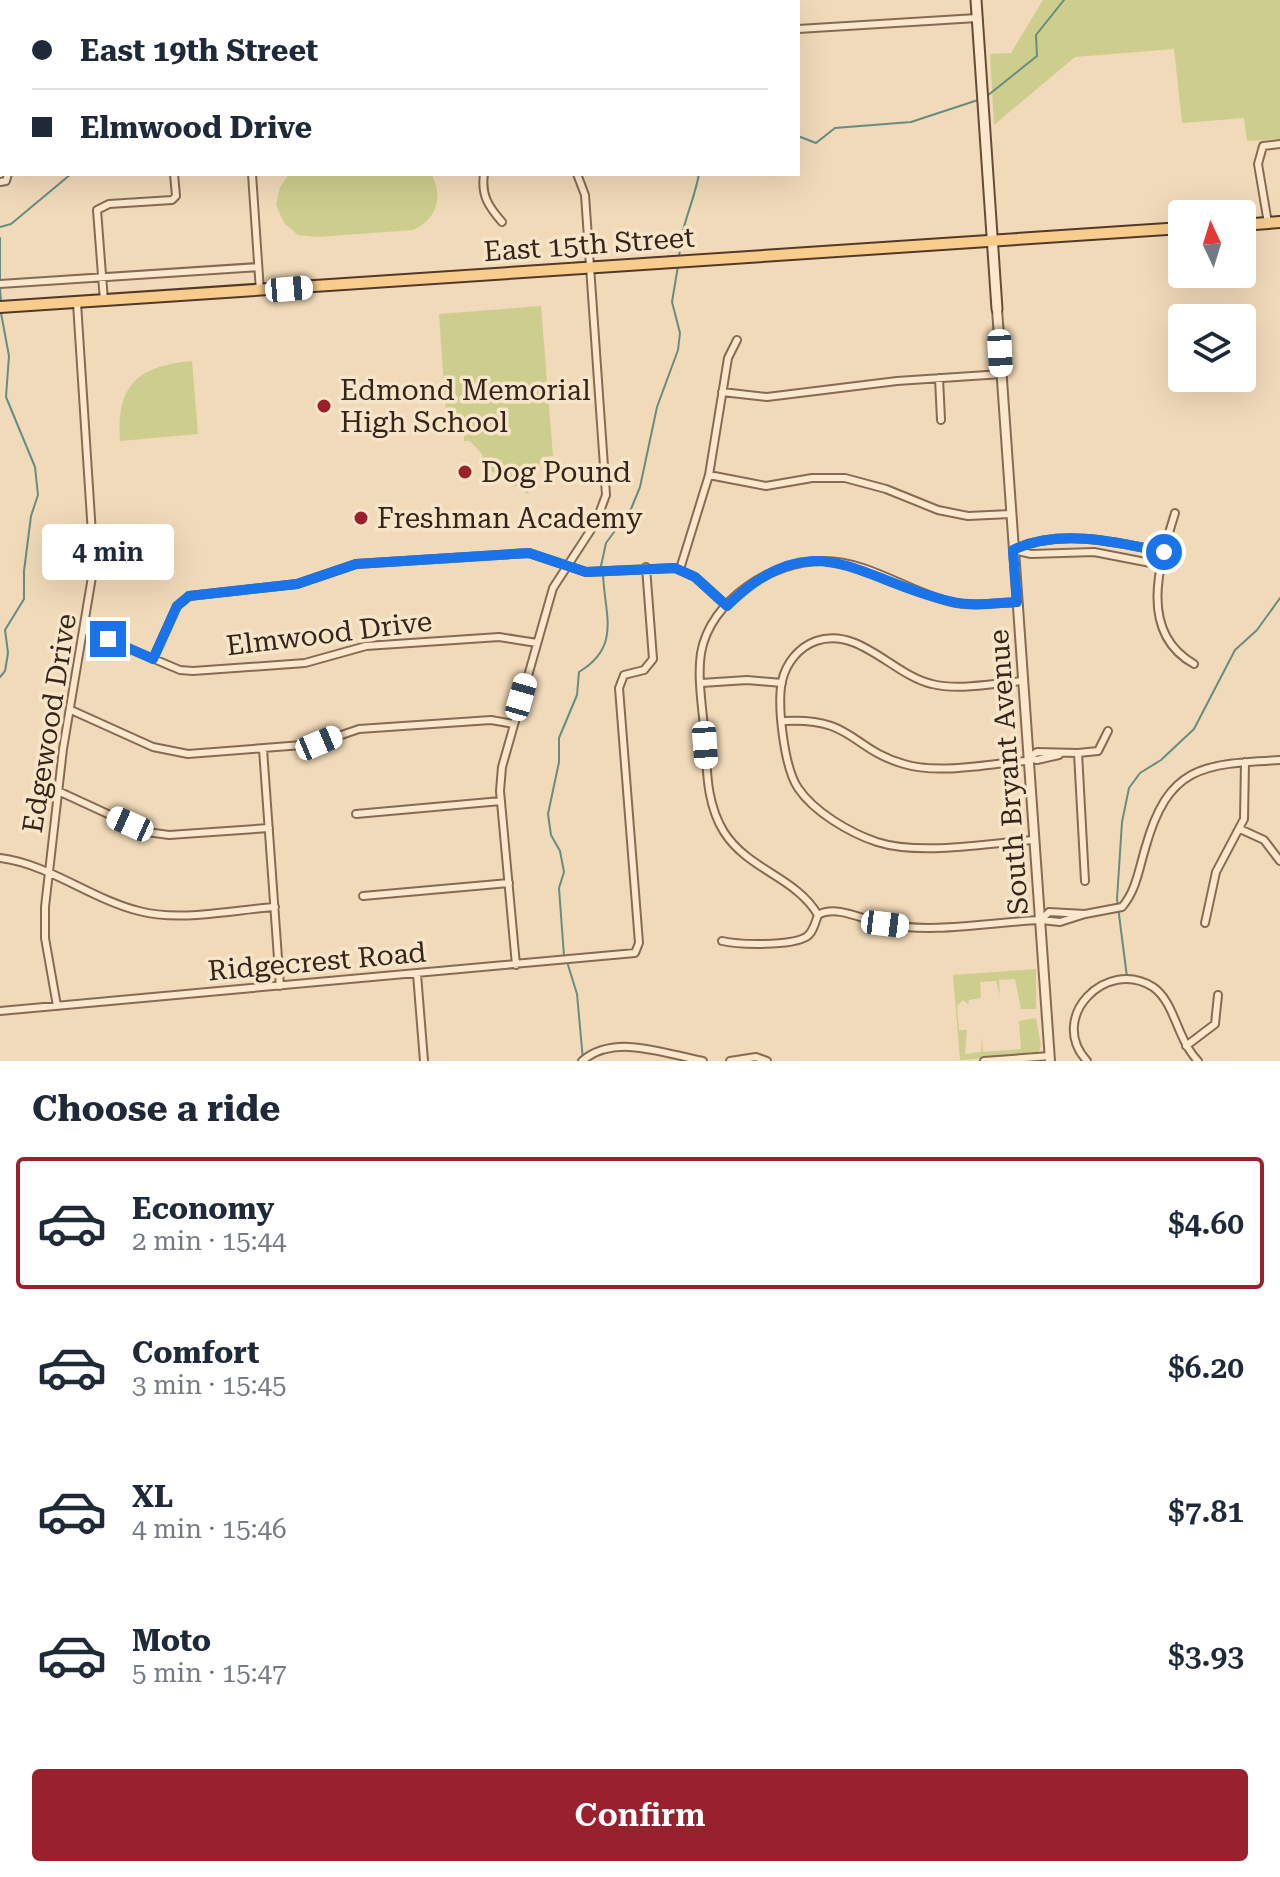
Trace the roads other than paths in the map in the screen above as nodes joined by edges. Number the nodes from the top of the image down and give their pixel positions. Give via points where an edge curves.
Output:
1 (976, 0) edge
2 (977, 18) junction
3 (800, 29) edge
4 (1280, 144) edge
5 (174, 176) edge
6 (252, 176) edge
7 (484, 176) edge
8 (578, 176) edge
9 (502, 222) dead end
10 (1280, 222) edge
11 (1268, 223) junction
12 (1256, 224) edge
13 (1168, 229) edge
14 (992, 241) junction
15 (258, 267) junction
16 (590, 267) junction
17 (103, 278) junction
18 (0, 284) edge
19 (260, 291) junction
20 (104, 301) junction
21 (77, 303) junction
22 (0, 307) edge
23 (997, 309) joint
24 (737, 340) dead end
25 (1002, 374) junction
26 (939, 378) junction
27 (722, 392) junction
28 (941, 420) dead end
29 (709, 475) junction
30 (1175, 513) dead end
31 (1011, 514) junction
32 (1013, 550) junction
33 (1164, 552) junction
34 (1161, 565) junction
35 (566, 566) junction
36 (646, 567) junction
37 (680, 569) junction
38 (1017, 602) junction
39 (727, 606) junction
40 (85, 630) junction
41 (537, 643) junction
42 (153, 659) junction
43 (1194, 664) dead end
44 (1023, 681) junction
45 (701, 683) junction
46 (782, 683) junction
47 (71, 710) junction
48 (784, 721) junction
49 (514, 724) junction
50 (1108, 731) dead end
51 (263, 749) junction
52 (1078, 753) junction
53 (1028, 759) junction
54 (1280, 760) edge
55 (1245, 762) junction
56 (58, 791) junction
57 (501, 801) junction
58 (356, 814) dead end
59 (269, 828) junction
60 (1240, 829) junction
61 (1034, 840) junction
62 (0, 858) edge
63 (1280, 861) edge
64 (48, 874) junction
65 (1085, 881) dead end
66 (509, 883) junction
67 (363, 896) dead end
68 (275, 907) junction
69 (1085, 914) junction
70 (818, 915) junction
71 (1041, 920) junction
72 (1205, 923) dead end
73 (722, 941) dead end
74 (516, 965) junction
75 (417, 974) junction
76 (280, 986) junction
77 (1218, 995) dead end
78 (57, 1006) junction
79 (0, 1011) edge
80 (1186, 1046) junction
81 (1050, 1058) edge
82 (424, 1061) edge
83 (582, 1061) edge
84 (703, 1061) edge
85 (730, 1061) edge
86 (767, 1061) edge
87 (984, 1061) edge
88 (1087, 1061) edge
89 (1198, 1061) edge

1 - 2 main road, South Bryant Avenue
2 - 3 street
2 - 14 main road, South Bryant Avenue
4 - 11 street via 1263,146 1258,164
5 - 17 street via 172,200 109,204 97,210
6 - 15 street
7 - 9 street via 489,207
8 - 16 street via 584,189
10 - 11 main road
11 - 12 main road
13 - 14 main road, East 15th Street
14 - 16 main road, East 15th Street
14 - 23 main road, South Bryant Avenue
15 - 17 street
15 - 19 street
16 - 19 main road, East 15th Street
16 - 35 street via 606,495 596,522
17 - 18 street
17 - 20 street
19 - 20 main road, East 15th Street
20 - 21 main road, East 15th Street
21 - 22 main road, East 15th Street
21 - 40 street, Edgewood Drive via 94,535
23 - 25 street, South Bryant Avenue
24 - 27 street
25 - 26 street
25 - 31 street, South Bryant Avenue
26 - 27 street via 767,397
26 - 28 street
27 - 29 street
29 - 31 street via 766,486 845,478 938,510 968,516
29 - 37 street
30 - 33 street
31 - 32 street, South Bryant Avenue
32 - 33 street via 1030,542 1083,539
32 - 34 street via 1094,552
32 - 38 street, South Bryant Avenue
33 - 34 street
34 - 43 street via 1159,617 1182,657
35 - 36 street via 586,572
35 - 41 street via 553,588
35 - 42 street via 529,553 356,564 297,584 194,593 179,604
36 - 37 street
36 - 74 street, Ridgecrest Road via 653,659 644,670 624,675 619,688 637,951
37 - 39 street
38 - 39 street via 953,602 827,561 777,570
38 - 44 street, South Bryant Avenue
39 - 45 street via 704,641
40 - 42 street, Elmwood Drive
40 - 47 street, Edgewood Drive
41 - 42 street, Elmwood Drive via 507,637 366,646 305,663 193,671
41 - 49 street
44 - 46 street via 925,683 855,643 835,638 802,649 789,663
44 - 53 street, South Bryant Avenue
45 - 46 street
45 - 70 street via 708,788 717,818 744,855 804,895
46 - 48 street
47 - 51 street via 169,753
47 - 56 street, Edgewood Drive
48 - 53 street via 840,727 892,760 917,767
48 - 61 street via 788,764 799,789 862,836 910,848
49 - 51 street via 491,720 359,729 315,744
49 - 57 street via 502,767
50 - 52 street via 1098,751
51 - 59 street
52 - 53 street
52 - 65 street
53 - 61 street, South Bryant Avenue
54 - 55 street
55 - 60 street via 1246,805
55 - 69 street via 1210,767 1176,786 1154,816 1129,899 1111,912
56 - 59 street via 147,832
56 - 64 street, Edgewood Drive
57 - 58 street
57 - 66 street
59 - 68 street
60 - 63 street via 1264,840
60 - 72 street via 1216,872
61 - 71 street, South Bryant Avenue
62 - 64 street
64 - 68 street via 151,914
64 - 78 street, Edgewood Drive via 44,928
66 - 67 street
66 - 74 street
68 - 76 street
69 - 71 street via 1060,922
69 - 71 street via 1049,912
70 - 71 street via 830,911 919,927
70 - 73 street via 810,934 800,939
71 - 81 street, South Bryant Avenue
74 - 75 street, Ridgecrest Road
75 - 76 street, Ridgecrest Road
75 - 82 street
76 - 78 street, Ridgecrest Road
77 - 80 street via 1215,1024
78 - 79 street, Ridgecrest Road
80 - 88 street via 1168,1003 1154,988 1134,980 1104,983 1086,995 1075,1017 1076,1043
80 - 89 street
81 - 87 street
83 - 84 street via 614,1046
85 - 86 street

